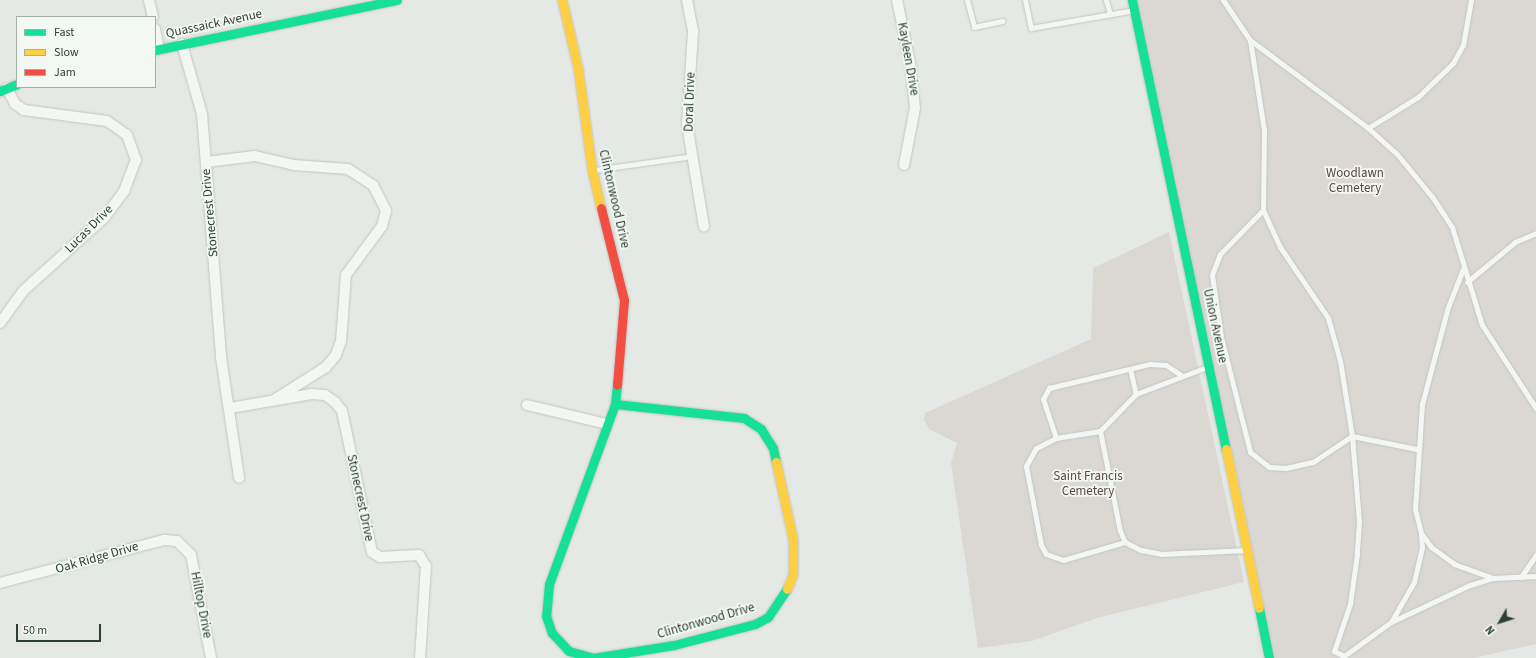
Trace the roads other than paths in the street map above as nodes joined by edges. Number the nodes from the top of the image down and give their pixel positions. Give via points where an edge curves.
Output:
1 (149, 0) edge
2 (397, 0) edge
3 (562, 0) edge
4 (687, 0) edge
5 (897, 0) edge
6 (967, 0) edge
7 (1025, 0) edge
8 (1106, 0) edge
9 (1132, 0) edge
10 (1223, 0) edge
11 (1471, 0) edge
12 (362, 4) edge
13 (1134, 10) junction
14 (1110, 14) junction
15 (153, 16) edge
16 (1002, 21) dead end
17 (156, 40) edge
18 (1250, 40) junction
19 (182, 44) junction
20 (157, 50) edge
21 (16, 84) edge
22 (3, 89) edge
23 (1368, 128) junction
24 (692, 156) junction
25 (206, 162) junction
26 (904, 165) dead end
27 (592, 170) junction
28 (1263, 210) junction
29 (704, 227) dead end
30 (1536, 233) edge
31 (1463, 269) junction
32 (1467, 282) junction
33 (0, 323) edge
34 (1210, 366) junction
35 (1130, 369) junction
36 (1181, 375) junction
37 (1136, 394) junction
38 (274, 400) junction
39 (527, 404) dead end
40 (615, 404) junction
41 (230, 408) junction
42 (1536, 408) edge
43 (607, 424) junction
44 (1100, 431) junction
45 (1352, 436) junction
46 (1056, 438) junction
47 (1417, 449) junction
48 (239, 478) dead end
49 (1421, 533) junction
50 (1125, 542) junction
51 (1248, 550) junction
52 (190, 552) joint
53 (1536, 555) edge
54 (1536, 576) edge
55 (1521, 577) junction
56 (1493, 578) junction
57 (0, 583) edge
58 (1391, 622) junction
59 (211, 658) edge
60 (420, 658) edge
61 (1269, 658) edge

1 - 15 street
2 - 12 street, Quassaick Avenue
3 - 27 street, Clintonwood Drive via 578,69
4 - 24 street, Doral Drive via 693,32 687,124
5 - 26 street, Kayleen Drive via 910,62 915,108
6 - 16 lane via 974,27
7 - 14 lane via 1031,28
8 - 14 lane
9 - 13 street, Union Avenue
10 - 18 lane
11 - 23 lane via 1463,45 1453,63 1418,97
12 - 19 street, Quassaick Avenue
13 - 14 lane
13 - 34 street, Union Avenue
17 - 20 street
18 - 23 lane
18 - 28 lane via 1264,130
19 - 20 street, Quassaick Avenue
19 - 25 street, Stonecrest Drive via 198,91
21 - 22 street
22 - 33 street, Lucas Drive via 15,104 24,110 107,121 127,135 136,160 124,191 104,218 23,291
23 - 31 lane via 1397,154 1444,213 1456,239
24 - 27 lane
24 - 29 street, Doral Drive
25 - 38 street via 255,156 294,165 348,169 373,185 385,204 382,226 346,276 341,341 336,355 326,367
25 - 41 street, Stonecrest Drive via 221,350
27 - 40 street, Clintonwood Drive via 624,300 624,333
28 - 45 lane via 1280,247 1328,318 1340,361
28 - 45 lane via 1220,254 1212,275 1214,302 1244,440 1257,461 1269,467 1286,468 1313,462
30 - 32 lane via 1515,242
31 - 32 lane
31 - 47 lane via 1448,307 1422,404
32 - 42 lane via 1492,343
34 - 36 lane
34 - 51 street, Union Avenue
35 - 36 lane via 1150,364 1166,365
35 - 37 lane
35 - 46 lane via 1048,388 1043,399
36 - 37 lane
37 - 44 lane
38 - 41 street, Stonecrest Drive
38 - 60 street, Stonecrest Drive via 325,395 342,411 372,552 380,557 418,554 426,566
39 - 43 street
40 - 43 street, Clintonwood Drive
40 - 43 street, Clintonwood Drive via 744,418 761,429 773,448 793,540 793,574 783,597 768,617 755,624 674,646 592,658 569,651 552,633 546,616 549,584
41 - 48 street, Stonecrest Drive
44 - 46 lane
44 - 50 lane via 1120,531
45 - 47 lane
45 - 58 lane via 1358,507 1357,554 1350,604 1334,651 1344,656
46 - 50 lane via 1036,448 1026,466 1041,545 1046,554 1063,560 1114,542
47 - 49 lane via 1414,490
49 - 56 lane via 1449,561
49 - 58 lane via 1422,548 1414,582
50 - 51 lane via 1141,550 1183,556
51 - 61 street, Union Avenue
52 - 57 street, Oak Ridge Drive via 177,540 164,540
52 - 59 street, Hilltop Drive
53 - 55 lane
54 - 55 lane
55 - 56 lane
56 - 58 lane via 1464,588

